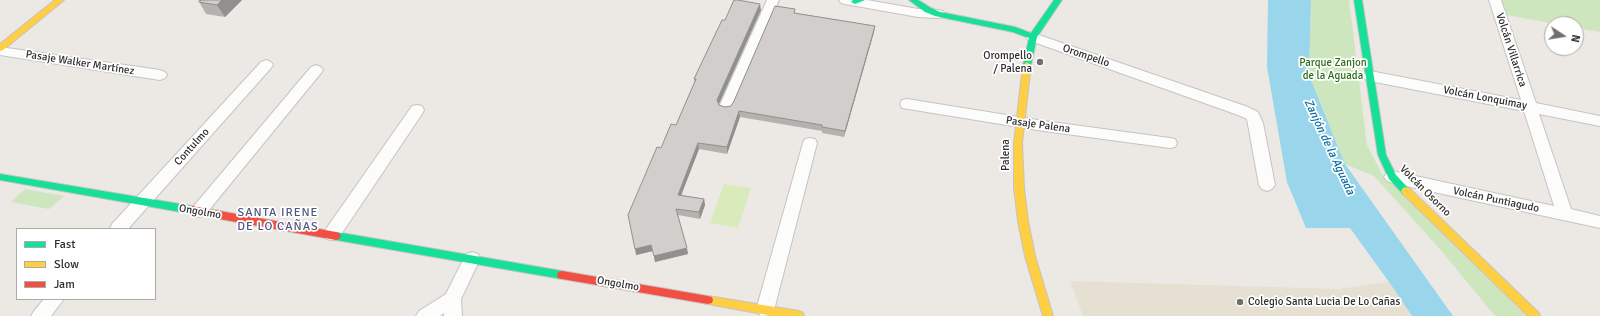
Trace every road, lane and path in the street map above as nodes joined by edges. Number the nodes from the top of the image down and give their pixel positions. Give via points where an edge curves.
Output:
1 (60, 0) edge
2 (773, 0) edge
3 (914, 0) edge
4 (1058, 0) edge
5 (1358, 0) edge
6 (1495, 0) edge
7 (854, 1) edge
8 (938, 14) junction
9 (1033, 37) junction
10 (0, 49) edge
11 (266, 65) dead end
12 (316, 70) dead end
13 (160, 75) dead end
14 (1370, 76) junction
15 (907, 104) dead end
16 (726, 107) edge
17 (1530, 107) junction
18 (417, 110) dead end
19 (1600, 121) edge
20 (1019, 122) junction
21 (810, 143) dead end
22 (1170, 143) dead end
23 (0, 177) edge
24 (1392, 177) junction
25 (1267, 185) dead end
26 (143, 202) junction
27 (199, 211) junction
28 (1565, 215) junction
29 (1600, 222) edge
30 (119, 228) edge
31 (332, 234) junction
32 (472, 259) junction
33 (54, 300) edge
34 (452, 308) edge
35 (765, 310) junction
36 (40, 316) edge
37 (425, 316) edge
38 (800, 316) edge
39 (1048, 316) edge
40 (1535, 316) edge

1 - 10 street
2 - 16 street
3 - 8 street
4 - 9 street, Palena
5 - 14 street, Volcán Osorno
6 - 17 street, Volcán Villarrica
7 - 8 street, Orompello via 918,13
8 - 9 street, Orompello via 1015,30
9 - 20 street, Palena
9 - 25 street, Orompello via 1253,116
10 - 13 street, Pasaje Walker Martínez
11 - 26 street, Contulmo
12 - 27 street
14 - 17 street, Volcán Lonquimay
14 - 24 street, Volcán Osorno via 1382,155
15 - 20 street, Pasaje Palena
17 - 19 street, Volcán Lonquimay
17 - 28 street, Volcán Villarrica
18 - 31 street
20 - 22 street, Pasaje Palena
20 - 39 street, Palena via 1018,165 1023,221 1030,256
21 - 35 street
23 - 26 street, Ongolmo
24 - 28 street, Volcán Puntiagudo
24 - 40 street, Volcán Osorno
26 - 27 street, Ongolmo
26 - 30 street, Contulmo
27 - 31 street, Ongolmo
28 - 29 street, Volcán Puntiagudo
31 - 32 street, Ongolmo
32 - 34 street
32 - 35 street, Ongolmo
33 - 36 street
34 - 37 street
35 - 38 street, Ongolmo

